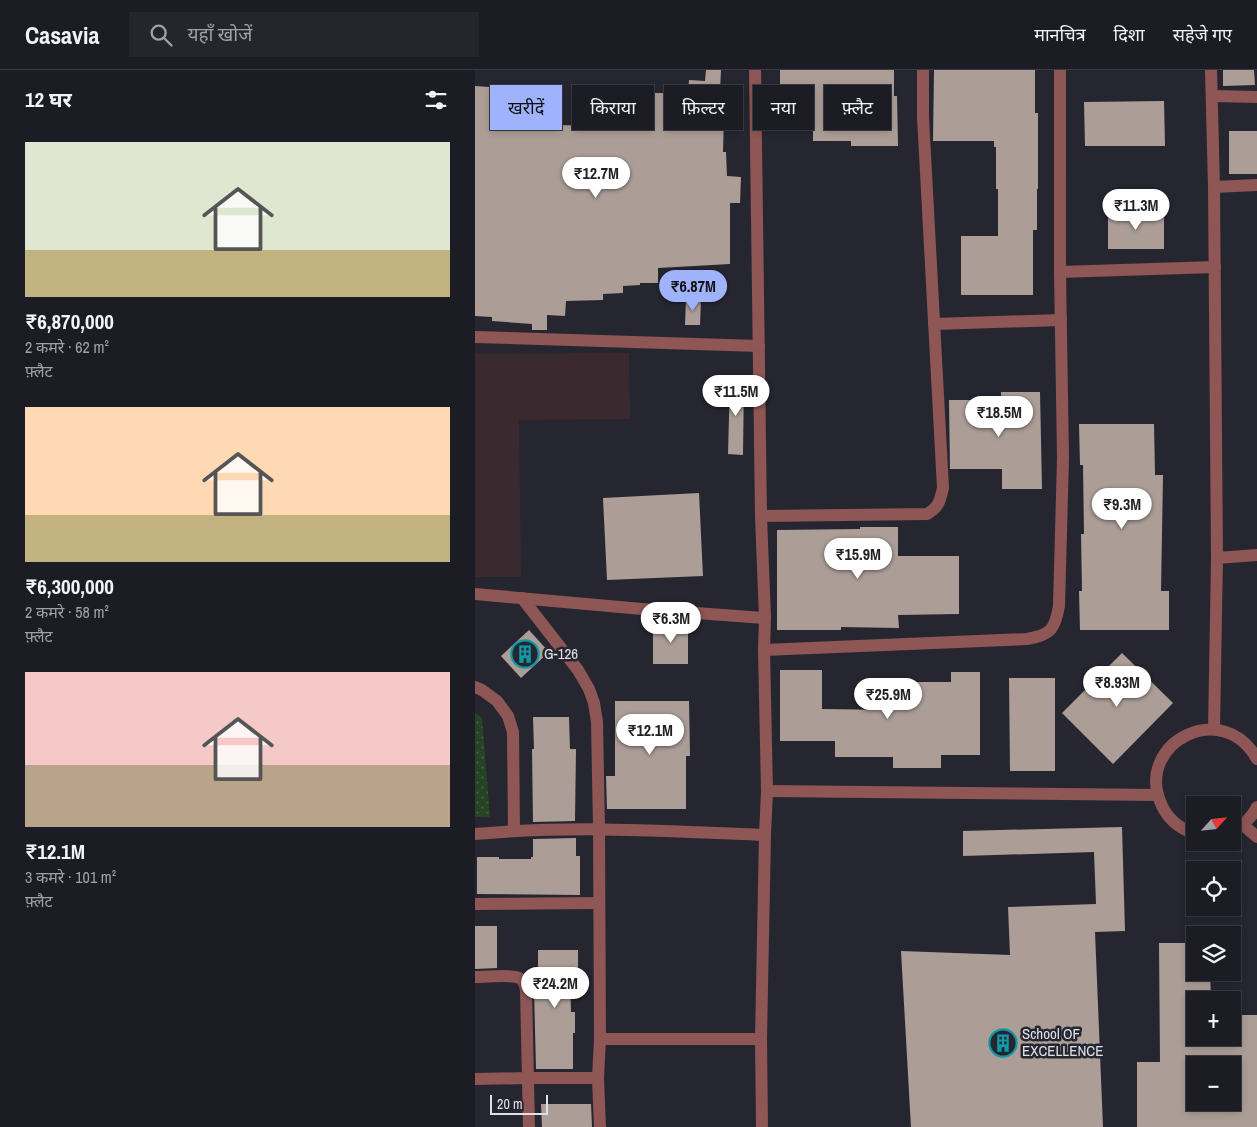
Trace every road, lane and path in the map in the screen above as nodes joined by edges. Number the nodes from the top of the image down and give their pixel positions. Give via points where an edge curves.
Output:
1 (755, 70) edge
2 (923, 70) edge
3 (1060, 70) edge
4 (1211, 70) edge
5 (1212, 96) junction
6 (1257, 97) edge
7 (1257, 185) edge
8 (1214, 187) junction
9 (1215, 267) junction
10 (1060, 272) junction
11 (1061, 320) junction
12 (934, 324) junction
13 (475, 337) edge
14 (759, 346) junction
15 (761, 516) junction
16 (1257, 555) edge
17 (1217, 558) junction
18 (475, 594) edge
19 (522, 598) junction
20 (765, 618) junction
21 (764, 650) junction
22 (475, 687) edge
23 (1214, 729) junction
24 (1257, 759) edge
25 (767, 791) junction
26 (1157, 795) junction
27 (1257, 807) edge
28 (1241, 825) edge
29 (599, 829) junction
30 (514, 830) junction
31 (1186, 830) edge
32 (1241, 830) edge
33 (475, 834) edge
34 (765, 835) junction
35 (1257, 838) edge
36 (599, 903) junction
37 (475, 904) edge
38 (475, 977) edge
39 (600, 1039) junction
40 (761, 1039) junction
41 (528, 1078) junction
42 (598, 1078) junction
43 (475, 1080) edge
44 (529, 1127) edge
45 (600, 1127) edge
46 (762, 1127) edge

1 - 14 street
2 - 12 street
3 - 10 street
4 - 5 street
5 - 6 street
5 - 8 street
7 - 8 street
8 - 9 street
9 - 10 street
9 - 17 street
10 - 11 street
11 - 12 street
11 - 21 street via 1063,458 1059,606 1057,620 1050,631 1041,637 1027,639
12 - 15 street via 943,488 935,510 915,515
13 - 14 street
14 - 15 street
15 - 20 street
16 - 17 street
17 - 23 street
18 - 19 street
19 - 20 street
19 - 29 street via 578,670 594,703
20 - 21 street
21 - 25 street
22 - 30 street via 497,701 508,716 513,732
23 - 24 street via 1239,738
23 - 26 street via 1192,732 1167,750 1156,779
25 - 26 street
25 - 34 street
26 - 31 street via 1163,809
27 - 28 street
29 - 30 street
29 - 34 street
29 - 36 street
30 - 33 street
32 - 35 street
34 - 40 street
36 - 37 street
36 - 39 street
38 - 41 street via 514,976 525,984
39 - 40 street
39 - 42 street
40 - 46 street
41 - 42 street
41 - 43 street
41 - 44 street
42 - 45 street

